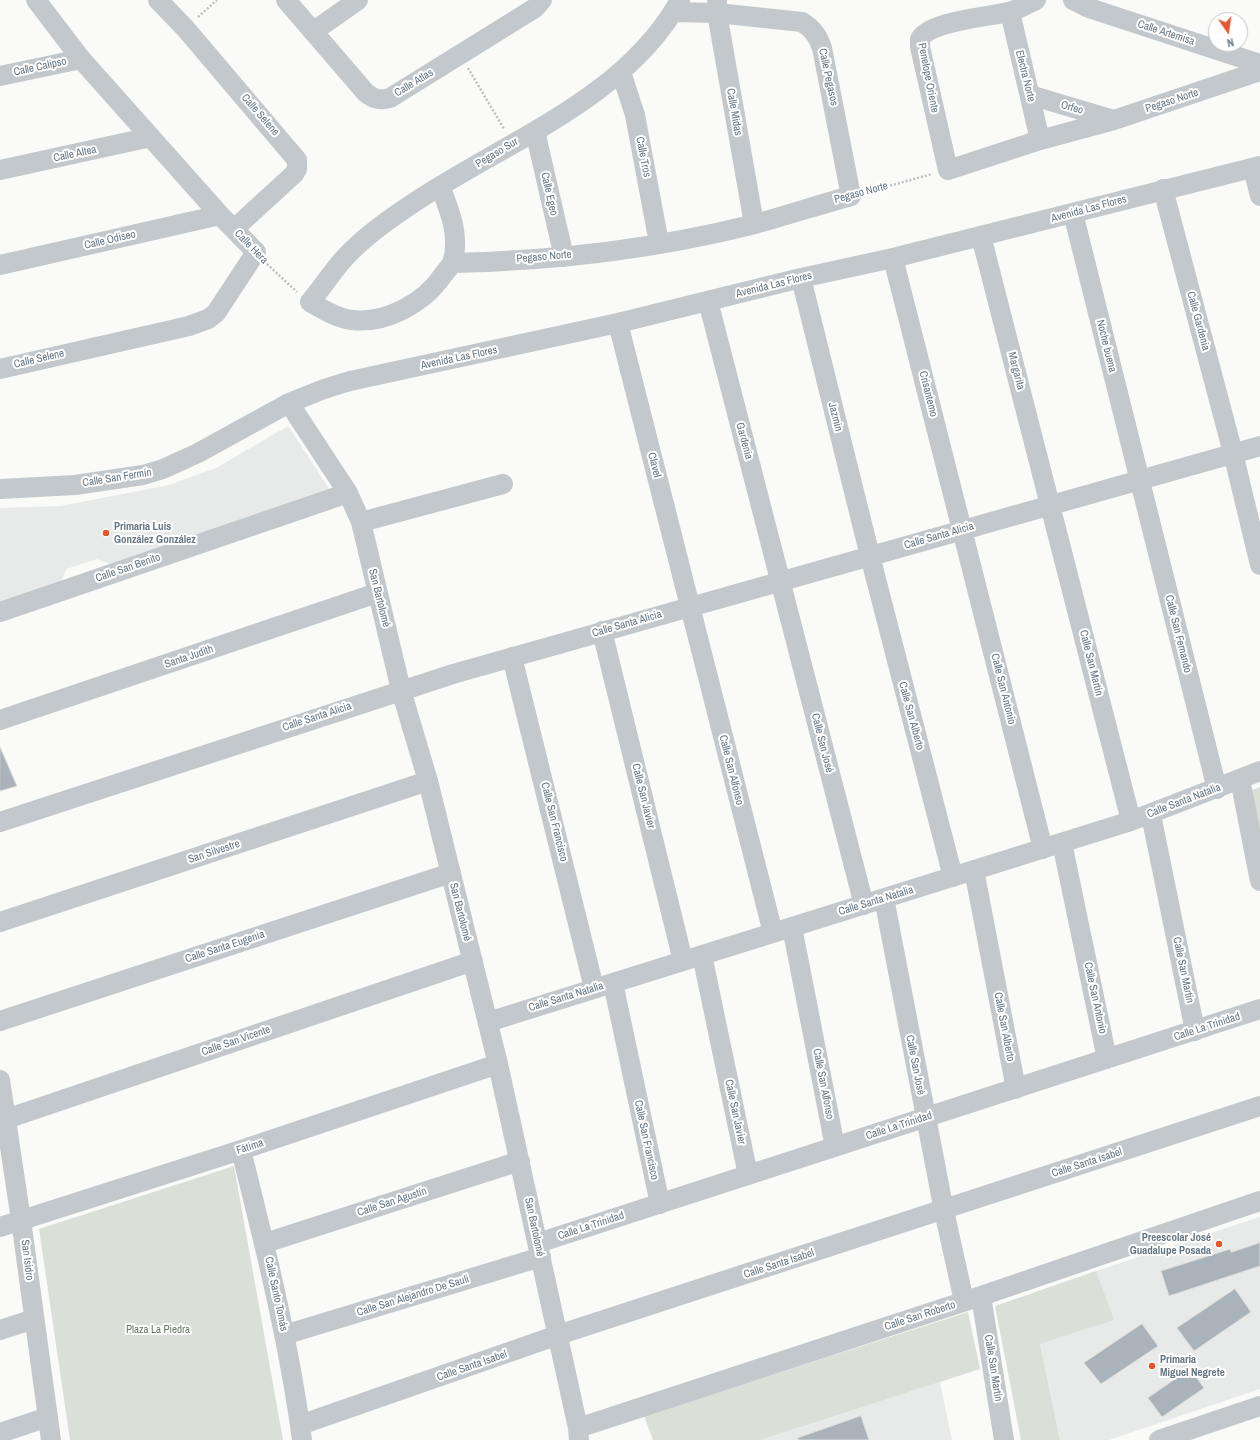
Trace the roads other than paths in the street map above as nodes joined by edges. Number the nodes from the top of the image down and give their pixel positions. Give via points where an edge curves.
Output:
1 (36, 0) edge
2 (158, 0) edge
3 (286, 0) edge
4 (358, 0) edge
5 (542, 0) edge
6 (1073, 0) edge
7 (1023, 5) edge
8 (677, 6) edge
9 (717, 7) edge
10 (314, 31) junction
11 (81, 59) junction
12 (1260, 64) edge
13 (1260, 71) edge
14 (621, 72) junction
15 (0, 76) edge
16 (1030, 95) junction
17 (1114, 120) junction
18 (535, 131) junction
19 (151, 137) junction
20 (1040, 140) junction
21 (1256, 167) edge
22 (0, 170) edge
23 (948, 170) joint
24 (440, 186) junction
25 (1163, 189) junction
26 (851, 196) joint
27 (1260, 196) edge
28 (1073, 213) junction
29 (220, 215) junction
30 (754, 224) junction
31 (234, 229) junction
32 (981, 236) junction
33 (660, 243) junction
34 (256, 252) joint
35 (564, 257) junction
36 (893, 258) junction
37 (452, 263) junction
38 (0, 265) edge
39 (801, 278) junction
40 (708, 301) junction
41 (618, 323) junction
42 (0, 368) edge
43 (289, 403) junction
44 (1260, 446) edge
45 (1233, 453) junction
46 (1140, 480) junction
47 (503, 484) dead end
48 (0, 488) edge
49 (348, 493) junction
50 (1051, 505) junction
51 (361, 522) junction
52 (962, 530) junction
53 (870, 556) junction
54 (1260, 566) edge
55 (781, 581) junction
56 (377, 594) junction
57 (690, 607) junction
58 (0, 612) edge
59 (602, 631) junction
60 (512, 657) junction
61 (401, 690) junction
62 (0, 720) edge
63 (1260, 770) edge
64 (1240, 779) junction
65 (428, 781) junction
66 (1217, 789) junction
67 (1151, 815) junction
68 (1131, 821) junction
69 (0, 822) edge
70 (1062, 843) junction
71 (1043, 849) junction
72 (974, 870) junction
73 (451, 872) junction
74 (953, 877) junction
75 (1260, 881) edge
76 (884, 898) junction
77 (864, 905) junction
78 (0, 922) edge
79 (792, 927) junction
80 (773, 933) junction
81 (702, 955) junction
82 (472, 961) junction
83 (683, 961) junction
84 (613, 982) junction
85 (594, 988) junction
86 (1260, 1009) edge
87 (0, 1021) edge
88 (488, 1022) junction
89 (1196, 1031) junction
90 (1107, 1059) junction
91 (498, 1064) junction
92 (0, 1080) edge
93 (1016, 1089) junction
94 (1260, 1106) edge
95 (926, 1118) junction
96 (3, 1120) edge
97 (835, 1147) junction
98 (241, 1150) junction
99 (520, 1161) junction
100 (748, 1175) junction
101 (1260, 1201) edge
102 (660, 1204) junction
103 (944, 1211) junction
104 (22, 1220) junction
105 (0, 1226) edge
106 (265, 1243) junction
107 (539, 1250) junction
108 (973, 1299) junction
109 (34, 1319) junction
110 (0, 1330) edge
111 (284, 1335) junction
112 (558, 1336) junction
113 (1260, 1406) edge
114 (48, 1417) junction
115 (0, 1433) edge
116 (301, 1433) edge
117 (579, 1434) edge
118 (51, 1440) edge
119 (1004, 1440) edge
120 (1160, 1440) edge

1 - 11 street, Calle Hera
2 - 31 street, Calle Selene via 293,154 298,164 294,174
3 - 10 street, Calle Atlas
4 - 10 street
5 - 10 street, Calle Atlas via 535,8 390,98 376,99 366,93
6 - 12 street, Calle Artemisa via 1089,8
7 - 16 street, Electra Norte
7 - 23 street, Penelope Oriente via 927,31 920,39
8 - 9 street, Calle Pegasos
8 - 14 street, Pegaso Sur via 637,57
9 - 26 street, Calle Pegasos via 802,22 816,33 822,48
9 - 30 street, Calle Midas
11 - 15 street, Calle Calipso
11 - 19 street, Calle Hera
13 - 17 street, Pegaso Norte
14 - 18 street, Pegaso Sur
14 - 33 street, Calle Tros via 635,114
16 - 17 street, Orfeo
16 - 20 street, Electra Norte
17 - 20 street, Pegaso Norte
18 - 24 street, Pegaso Sur
18 - 35 street, Calle Egeo
19 - 22 street, Calle Altea
19 - 29 street, Calle Hera
20 - 23 street, Pegaso Norte
21 - 25 street, Avenida Las Flores
21 - 27 street
24 - 37 street via 453,225 455,240
24 - 37 street, Pegaso Sur via 406,208 342,260 310,302 350,320 386,316 407,308 423,297
25 - 28 street, Avenida Las Flores
25 - 45 street, Calle Gardenia
26 - 30 street, Pegaso Norte
28 - 32 street, Avenida Las Flores
28 - 46 street, Noche buena
29 - 31 street, Calle Hera
29 - 38 street, Calle Odiseo
30 - 33 street, Pegaso Norte
31 - 34 street, Calle Hera
32 - 36 street, Avenida Las Flores
32 - 50 street, Margarita
33 - 35 street, Pegaso Norte
34 - 42 street, Calle Selene via 222,305 208,319 188,326
35 - 37 street, Pegaso Norte
36 - 39 street, Avenida Las Flores
36 - 52 street, Crisantemo
39 - 40 street, Avenida Las Flores
39 - 53 street, Jazmin
40 - 41 street, Avenida Las Flores
40 - 55 street, Gardenia
41 - 43 street, Avenida Las Flores via 350,381
41 - 57 street, Clavel
43 - 48 street, Calle San Fermín via 163,470 74,484
43 - 49 street, San Bartolomé
44 - 45 street, Calle Santa Alicia
45 - 46 street, Calle Santa Alicia
45 - 54 street, Calle Gardenia
46 - 50 street, Calle Santa Alicia
46 - 66 street, Calle San Fernando
47 - 51 street
49 - 51 street, San Bartolomé
49 - 58 street, Calle San Benito
50 - 52 street, Calle Santa Alicia
50 - 68 street, Calle San Martín
51 - 56 street, San Bartolomé
52 - 53 street, Calle Santa Alicia
52 - 71 street, Calle San Antonio
53 - 55 street, Calle Santa Alicia
53 - 74 street, Calle San Alberto
55 - 57 street, Calle Santa Alicia
55 - 77 street, Calle San José
56 - 61 street, San Bartolomé
56 - 62 street, Santa Judith
57 - 59 street, Calle Santa Alicia
57 - 80 street, Calle San Alfonso
59 - 60 street, Calle Santa Alicia
59 - 83 street, Calle San Javier
60 - 61 street, Calle Santa Alicia
60 - 85 street, Calle San Francisco
61 - 65 street, San Bartolomé
61 - 69 street, Calle Santa Alicia
63 - 64 street, Calle Santa Natalia
64 - 66 street, Calle Santa Natalia
64 - 75 street
65 - 73 street, San Bartolomé
65 - 78 street, San Silvestre
66 - 67 street, Calle Santa Natalia
67 - 68 street, Calle Santa Natalia
67 - 89 street, Calle San Martín
68 - 70 street, Calle Santa Natalia
70 - 71 street, Calle Santa Natalia
70 - 90 street, Calle San Antonio
71 - 72 street, Calle Santa Natalia
72 - 74 street, Calle Santa Natalia
72 - 93 street, Calle San Alberto
73 - 82 street, San Bartolomé
73 - 87 street, Calle Santa Eugenia
74 - 76 street, Calle Santa Natalia
76 - 77 street, Calle Santa Natalia
76 - 95 street, Calle San José
77 - 79 street, Calle Santa Natalia
79 - 80 street, Calle Santa Natalia
79 - 97 street, Calle San Alfonso
80 - 81 street, Calle Santa Natalia
81 - 83 street, Calle Santa Natalia
81 - 100 street, Calle San Javier
82 - 88 street, San Bartolomé
82 - 96 street, Calle San Vicente
83 - 84 street, Calle Santa Natalia
84 - 85 street, Calle Santa Natalia
84 - 102 street, Calle San Francisco
85 - 88 street, Calle Santa Natalia
86 - 89 street, Calle La Trinidad
88 - 91 street, San Bartolomé
89 - 90 street, Calle La Trinidad
90 - 93 street, Calle La Trinidad
91 - 98 street, Fátima
91 - 99 street, San Bartolomé
92 - 96 street, San Isidro
93 - 95 street, Calle La Trinidad
94 - 103 street, Calle Santa Isabel
95 - 97 street, Calle La Trinidad
95 - 103 street, Calle San José
96 - 104 street, San Isidro
97 - 100 street, Calle La Trinidad
98 - 104 street, Fátima
98 - 106 street, Calle Santo Tomás
99 - 106 street, Calle San Agustín
99 - 107 street, San Bartolomé
100 - 102 street, Calle La Trinidad
101 - 108 street, Calle San Roberto
102 - 107 street, Calle La Trinidad
103 - 108 street, Calle San José
103 - 112 street, Calle Santa Isabel
104 - 105 street, Fátima
104 - 109 street, San Isidro
106 - 111 street, Calle Santo Tomás
107 - 111 street, Calle San Alejandro De Sauli
107 - 112 street, San Bartolomé
108 - 117 street, Calle San Roberto
108 - 119 street, Calle San Martín
109 - 110 street
109 - 114 street, San Isidro
111 - 116 street, Calle Santo Tomás
112 - 116 street, Calle Santa Isabel
112 - 117 street, San Bartolomé
113 - 120 street
114 - 115 street
114 - 118 street, San Isidro

